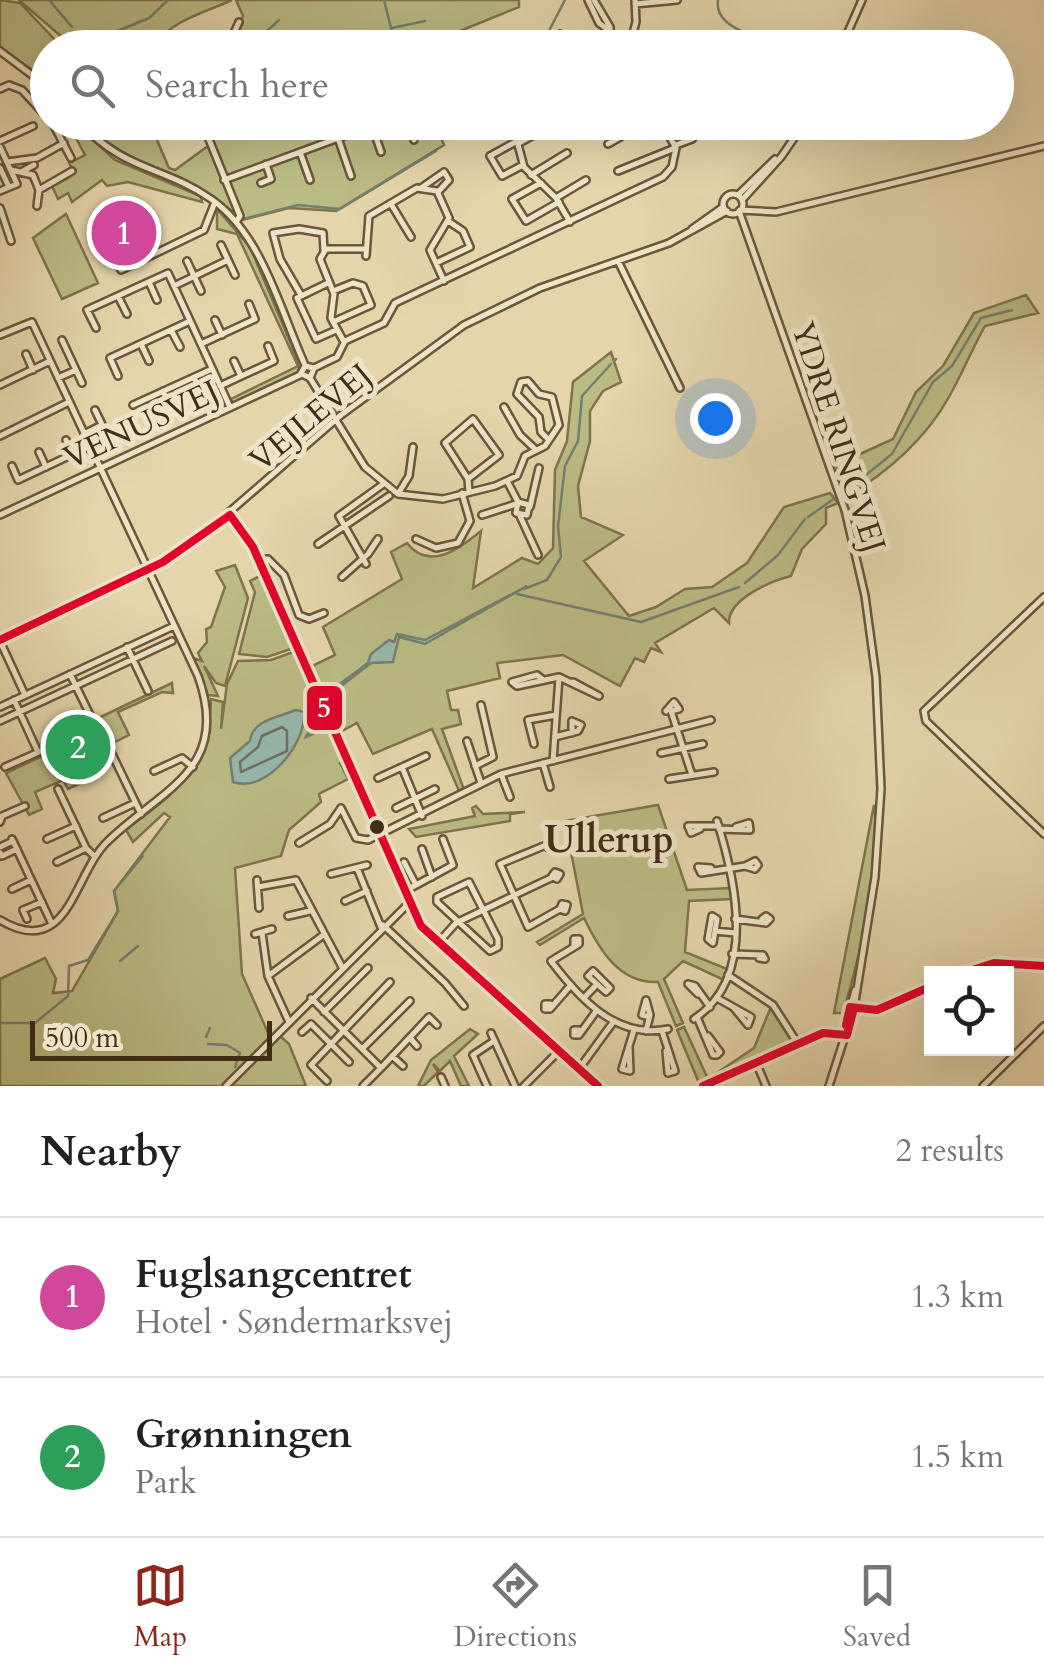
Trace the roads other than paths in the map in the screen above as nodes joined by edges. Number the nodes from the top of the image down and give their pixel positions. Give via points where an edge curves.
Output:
1 (591, 0) edge
2 (676, 0) edge
3 (862, 0) edge
4 (635, 2) edge
5 (239, 22) dead end
6 (235, 30) edge
7 (610, 30) edge
8 (631, 30) edge
9 (848, 30) edge
10 (0, 51) edge
11 (30, 74) edge
12 (0, 89) edge
13 (30, 99) edge
14 (30, 128) edge
15 (62, 140) edge
16 (100, 140) edge
17 (209, 140) edge
18 (333, 140) edge
19 (339, 140) edge
20 (377, 140) edge
21 (615, 140) edge
22 (672, 140) edge
23 (692, 140) edge
24 (792, 140) edge
25 (519, 141) joint
26 (64, 143) junction
27 (0, 144) edge
28 (608, 144) dead end
29 (1044, 146) edge
30 (676, 147) junction
31 (300, 152) junction
32 (381, 152) dead end
33 (567, 154) dead end
34 (71, 158) dead end
35 (7, 162) junction
36 (266, 164) junction
37 (34, 165) dead end
38 (523, 165) junction
39 (0, 168) edge
40 (11, 170) junction
41 (618, 170) dead end
42 (72, 171) dead end
43 (21, 172) junction
44 (531, 175) junction
45 (351, 176) dead end
46 (224, 180) junction
47 (310, 180) dead end
48 (586, 180) dead end
49 (261, 183) dead end
50 (540, 183) junction
51 (8, 187) junction
52 (421, 188) junction
53 (39, 190) junction
54 (0, 191) edge
55 (438, 192) junction
56 (557, 200) junction
57 (215, 202) junction
58 (391, 204) junction
59 (740, 204) junction
60 (38, 206) dead end
61 (0, 208) edge
62 (727, 210) junction
63 (448, 221) junction
64 (236, 222) junction
65 (570, 222) junction
66 (743, 230) junction
67 (411, 237) dead end
68 (11, 241) dead end
69 (109, 244) dead end
70 (222, 245) dead end
71 (324, 250) junction
72 (228, 260) junction
73 (188, 261) dead end
74 (618, 261) junction
75 (436, 263) junction
76 (235, 275) dead end
77 (194, 276) junction
78 (444, 281) junction
79 (149, 282) junction
80 (329, 282) junction
81 (174, 286) junction
82 (201, 291) dead end
83 (333, 291) junction
84 (301, 295) junction
85 (118, 296) junction
86 (158, 300) dead end
87 (249, 304) dead end
88 (127, 314) dead end
89 (215, 320) dead end
90 (190, 321) junction
91 (333, 322) junction
92 (96, 328) dead end
93 (172, 330) junction
94 (336, 330) junction
95 (222, 334) junction
96 (0, 335) edge
97 (62, 340) dead end
98 (344, 342) junction
99 (141, 344) junction
100 (201, 344) junction
101 (268, 346) dead end
102 (180, 347) dead end
103 (26, 354) dead end
104 (50, 361) junction
105 (149, 362) dead end
106 (234, 362) dead end
107 (305, 366) junction
108 (315, 368) junction
109 (212, 369) junction
110 (34, 370) junction
111 (76, 370) junction
112 (0, 373) edge
113 (302, 374) junction
114 (118, 376) dead end
115 (241, 376) junction
116 (58, 378) junction
117 (194, 378) junction
118 (310, 378) junction
119 (82, 382) dead end
120 (2, 384) edge
121 (220, 386) junction
122 (680, 388) dead end
123 (163, 392) junction
124 (202, 394) dead end
125 (69, 402) junction
126 (133, 405) dead end
127 (230, 407) junction
128 (504, 407) dead end
129 (171, 408) dead end
130 (95, 410) dead end
131 (334, 420) junction
132 (102, 425) junction
133 (84, 434) junction
134 (0, 436) edge
135 (109, 439) dead end
136 (66, 440) dead end
137 (549, 440) junction
138 (90, 446) junction
139 (413, 446) dead end
140 (536, 450) junction
141 (39, 452) dead end
142 (73, 454) junction
143 (12, 466) dead end
144 (46, 467) junction
145 (100, 468) junction
146 (539, 468) dead end
147 (468, 478) junction
148 (508, 481) junction
149 (382, 484) junction
150 (538, 487) junction
151 (466, 492) junction
152 (398, 494) junction
153 (389, 496) dead end
154 (518, 502) junction
155 (501, 509) junction
156 (529, 510) junction
157 (0, 515) edge
158 (230, 515) junction
159 (482, 515) dead end
160 (518, 515) junction
161 (345, 528) junction
162 (528, 529) junction
163 (378, 538) dead end
164 (416, 539) dead end
165 (318, 544) dead end
166 (538, 555) dead end
167 (259, 560) junction
168 (364, 561) junction
169 (148, 570) junction
170 (342, 577) dead end
171 (1044, 597) edge
172 (324, 613) dead end
173 (174, 626) junction
174 (0, 640) edge
175 (172, 640) dead end
176 (127, 647) junction
177 (133, 659) junction
178 (70, 674) junction
179 (559, 676) junction
180 (542, 679) junction
181 (573, 682) dead end
182 (76, 686) junction
183 (148, 691) dead end
184 (25, 695) junction
185 (14, 700) junction
186 (480, 705) dead end
187 (0, 706) edge
188 (671, 711) dead end
189 (19, 712) junction
190 (556, 714) junction
191 (91, 717) dead end
192 (536, 719) dead end
193 (711, 720) dead end
194 (0, 721) edge
195 (677, 728) junction
196 (572, 732) dead end
197 (554, 737) junction
198 (467, 742) dead end
199 (703, 744) dead end
200 (48, 748) dead end
201 (683, 748) junction
202 (38, 752) junction
203 (111, 752) dead end
204 (660, 753) dead end
205 (426, 756) dead end
206 (552, 761) junction
207 (543, 764) junction
208 (475, 766) junction
209 (193, 767) junction
210 (5, 768) dead end
211 (402, 768) junction
212 (154, 771) dead end
213 (714, 772) dead end
214 (501, 774) junction
215 (692, 775) junction
216 (378, 778) dead end
217 (669, 779) dead end
218 (481, 784) junction
219 (550, 787) dead end
220 (58, 789) dead end
221 (435, 789) dead end
222 (510, 796) dead end
223 (416, 800) junction
224 (134, 803) junction
225 (25, 806) dead end
226 (396, 808) dead end
227 (142, 814) junction
228 (422, 816) junction
229 (103, 818) dead end
230 (0, 822) edge
231 (718, 825) junction
232 (76, 826) junction
233 (736, 827) dead end
234 (700, 828) dead end
235 (1044, 834) edge
236 (380, 836) junction
237 (47, 839) dead end
238 (443, 839) dead end
239 (299, 843) dead end
240 (545, 846) dead end
241 (86, 848) junction
242 (17, 849) junction
243 (422, 849) dead end
244 (0, 850) edge
245 (94, 856) junction
246 (57, 862) dead end
247 (404, 862) dead end
248 (367, 865) dead end
249 (744, 866) dead end
250 (730, 867) junction
251 (357, 868) junction
252 (711, 868) dead end
253 (331, 874) dead end
254 (432, 877) junction
255 (552, 877) dead end
256 (31, 880) junction
257 (416, 885) junction
258 (12, 889) dead end
259 (367, 891) junction
260 (405, 891) junction
261 (514, 895) junction
262 (345, 901) dead end
263 (42, 902) junction
264 (410, 902) junction
265 (259, 908) dead end
266 (484, 910) junction
267 (560, 910) dead end
268 (310, 911) junction
269 (288, 916) dead end
270 (735, 919) junction
271 (0, 920) edge
272 (27, 920) dead end
273 (762, 920) dead end
274 (52, 924) junction
275 (456, 924) junction
276 (382, 926) junction
277 (272, 929) dead end
278 (716, 930) dead end
279 (735, 933) junction
280 (322, 936) junction
281 (438, 943) junction
282 (574, 944) dead end
283 (732, 954) junction
284 (758, 958) dead end
285 (987, 966) edge
286 (1044, 966) edge
287 (342, 967) junction
288 (368, 968) dead end
289 (268, 976) junction
290 (728, 976) junction
291 (390, 982) dead end
292 (597, 984) dead end
293 (571, 985) junction
294 (924, 990) edge
295 (698, 994) dead end
296 (311, 998) junction
297 (584, 998) junction
298 (717, 998) junction
299 (410, 1000) dead end
300 (550, 1004) dead end
301 (464, 1006) dead end
302 (710, 1007) junction
303 (734, 1008) dead end
304 (852, 1008) junction
305 (596, 1010) junction
306 (324, 1012) junction
307 (646, 1016) dead end
308 (614, 1021) junction
309 (289, 1022) junction
310 (437, 1025) dead end
311 (1044, 1026) edge
312 (343, 1030) junction
313 (579, 1030) dead end
314 (634, 1030) junction
315 (302, 1032) dead end
316 (646, 1032) junction
317 (845, 1034) junction
318 (708, 1036) dead end
319 (410, 1038) junction
320 (330, 1044) junction
321 (798, 1044) junction
322 (417, 1046) dead end
323 (629, 1046) dead end
324 (362, 1049) junction
325 (559, 1051) junction
326 (666, 1051) dead end
327 (392, 1056) junction
328 (348, 1062) dead end
329 (756, 1062) junction
330 (404, 1066) dead end
331 (380, 1068) junction
332 (579, 1069) junction
333 (441, 1077) dead end
334 (327, 1081) dead end
335 (367, 1085) edge
336 (526, 1085) edge
337 (829, 1085) edge
338 (226, 1086) edge
339 (445, 1086) edge
340 (487, 1086) edge
341 (515, 1086) edge
342 (598, 1086) edge
343 (703, 1086) edge
344 (766, 1086) edge
345 (983, 1086) edge

1 - 7 street
2 - 4 street
3 - 9 street
4 - 8 street
5 - 6 street
10 - 11 street
12 - 13 street via 9,85
14 - 27 street
15 - 26 street
16 - 57 street via 121,159
17 - 46 street
18 - 31 street
19 - 45 street
20 - 32 street
21 - 28 street
22 - 30 street
23 - 30 street
24 - 59 street
25 - 38 street
25 - 38 street via 490,156 502,176
26 - 34 street
26 - 35 street via 36,158
27 - 35 street
29 - 59 street via 776,212
30 - 41 street
30 - 65 street via 663,177
31 - 36 street
31 - 47 street
33 - 44 street
35 - 40 street
36 - 46 street
36 - 49 street via 271,180
37 - 43 street
38 - 44 street
39 - 51 street
40 - 43 street
40 - 51 street via 16,184
42 - 53 street
43 - 53 street via 33,176
44 - 50 street
46 - 64 street via 240,216
48 - 56 street
50 - 56 street
50 - 56 street via 512,200 526,221
51 - 54 street
52 - 55 street
52 - 55 street via 444,172 449,180
52 - 58 street
53 - 60 street
55 - 63 street
56 - 65 street
57 - 64 street
57 - 69 street via 204,230 121,270
58 - 67 street
58 - 71 street via 368,218 366,252
59 - 62 street
59 - 62 street via 727,196
59 - 66 street, YDRE RINGVEJ
61 - 68 street
62 - 66 street, YDRE RINGVEJ
62 - 74 street, VEJLEVEJ
63 - 75 street via 430,246
63 - 75 street via 463,231 470,248
64 - 107 street
65 - 78 street
66 - 304 street, YDRE RINGVEJ via 836,478 867,607 881,789 876,876
70 - 72 street
71 - 80 street via 320,262
71 - 84 street via 322,233 273,233
72 - 76 street
72 - 77 street
73 - 77 street
74 - 122 street
74 - 131 street, VEJLEVEJ via 478,317
75 - 78 street
77 - 81 street
77 - 82 street
78 - 98 street via 393,305 384,323
79 - 81 street via 168,273
79 - 85 street
79 - 86 street
80 - 83 street
80 - 84 street
81 - 90 street
83 - 91 street
83 - 91 street via 353,282 371,305
84 - 94 street via 316,339
85 - 88 street
85 - 92 street via 87,310
87 - 95 street via 255,319
89 - 95 street
90 - 93 street
90 - 100 street
91 - 94 street
93 - 99 street
93 - 102 street
94 - 98 street
95 - 100 street
96 - 104 street via 31,321
97 - 111 street
98 - 108 street via 338,357
99 - 105 street
99 - 114 street via 110,358
100 - 109 street
101 - 115 street via 275,360
103 - 110 street
104 - 110 street
104 - 116 street
106 - 115 street
107 - 108 street
107 - 113 street
108 - 118 street
109 - 117 street
109 - 121 street
110 - 120 street
111 - 116 street
111 - 119 street
112 - 120 street
113 - 118 street
113 - 127 street, VENUSVEJ
115 - 121 street
116 - 125 street
117 - 123 street
117 - 124 street
118 - 131 street
121 - 127 street
123 - 126 street
123 - 129 street
125 - 133 street
125 - 134 street
127 - 145 street, VENUSVEJ
128 - 140 street
130 - 132 street
131 - 149 street
131 - 158 street, VEJLEVEJ
132 - 133 street
132 - 135 street
133 - 138 street
136 - 142 street
137 - 137 street via 517,394 521,382 552,397 559,425
137 - 140 street
138 - 142 street
138 - 145 street
139 - 152 street via 410,476
140 - 148 street
141 - 144 street
142 - 144 street
143 - 144 street via 18,480
145 - 157 street, VENUSVEJ
145 - 169 street
146 - 150 street
147 - 147 street via 500,455 474,419 445,442
147 - 151 street
148 - 151 street
148 - 154 street
149 - 152 street
149 - 161 street via 340,514
150 - 154 street
150 - 156 street
151 - 152 street via 433,500
151 - 164 street via 470,522 458,544 436,548
153 - 161 street
154 - 155 street
154 - 156 street
154 - 160 street
155 - 159 street
155 - 160 street
156 - 160 street
156 - 162 street
158 - 167 street
158 - 169 street, VEJLEVEJ
160 - 162 street
161 - 165 street
161 - 168 street
162 - 166 street
163 - 168 street
167 - 172 street via 268,559 284,575 299,615
167 - 236 street
168 - 170 street
169 - 173 street
169 - 174 street, VEJLEVEJ
171 - 235 street via 924,712
173 - 176 street
173 - 209 street via 206,710
174 - 184 street
175 - 177 street
176 - 177 street
176 - 178 street
177 - 182 street
177 - 183 street
178 - 182 street
178 - 184 street
179 - 180 street
179 - 181 street
179 - 190 street
180 - 180 street via 517,686 512,682 538,674
182 - 189 street
182 - 191 street
184 - 185 street
185 - 187 street
185 - 189 street
186 - 208 street via 494,757
188 - 195 street
189 - 194 street
189 - 202 street
190 - 192 street
190 - 197 street
193 - 195 street
195 - 201 street
195 - 206 street
196 - 197 street
197 - 206 street
198 - 208 street
199 - 201 street
200 - 202 street
201 - 204 street
201 - 215 street
202 - 210 street
203 - 224 street
205 - 211 street
206 - 207 street
207 - 214 street
207 - 219 street
208 - 218 street
209 - 212 street via 182,758
209 - 227 street
211 - 216 street
211 - 223 street
213 - 215 street
214 - 218 street
214 - 222 street
215 - 217 street
218 - 228 street
220 - 232 street
221 - 223 street
223 - 226 street
223 - 228 street
224 - 227 street
224 - 229 street
225 - 230 street
227 - 245 street
228 - 236 street
231 - 233 street
231 - 234 street
231 - 250 street
232 - 237 street
232 - 241 street
236 - 239 street via 356,838 341,808 330,824
236 - 260 street
238 - 254 street via 454,865
240 - 261 street via 500,864
241 - 245 street
241 - 246 street
242 - 244 street via 2,856
242 - 244 street via 12,840
242 - 256 street
243 - 254 street
245 - 274 street via 71,906
247 - 257 street
248 - 251 street
249 - 250 street
250 - 252 street
250 - 270 street
251 - 253 street
251 - 259 street
254 - 257 street
255 - 261 street
256 - 258 street
256 - 263 street
257 - 260 street
259 - 262 street
259 - 276 street
260 - 264 street
261 - 266 street
261 - 267 street via 528,927
263 - 272 street via 23,910
263 - 274 street
264 - 276 street
264 - 281 street
265 - 268 street via 257,884 294,878
266 - 275 street
266 - 275 street via 498,939 495,949 486,950
266 - 275 street via 466,882 437,897
268 - 269 street
268 - 280 street
270 - 273 street
270 - 279 street
271 - 274 street via 21,929
275 - 281 street
276 - 287 street
276 - 301 street
277 - 289 street via 258,933
278 - 279 street
279 - 283 street
280 - 287 street
280 - 289 street
281 - 325 street
282 - 293 street via 550,961
283 - 284 street
283 - 290 street
285 - 286 street
287 - 296 street
288 - 306 street
289 - 309 street
290 - 298 street
290 - 321 street via 774,1005
291 - 312 street
292 - 297 street
293 - 297 street
293 - 300 street
294 - 304 street via 878,1010
295 - 302 street
296 - 306 street
296 - 309 street
297 - 305 street
298 - 302 street
298 - 303 street
299 - 324 street
302 - 318 street via 696,1018
304 - 317 street, YDRE RINGVEJ
305 - 308 street
305 - 313 street
306 - 312 street
307 - 316 street
308 - 314 street
308 - 332 street
309 - 338 street
310 - 319 street via 430,1018
311 - 345 street
312 - 320 street
312 - 324 street
314 - 316 street
314 - 323 street
315 - 320 street via 311,1024
316 - 326 street via 665,1030
317 - 321 street via 823,1033
317 - 337 street, YDRE RINGVEJ
319 - 322 street
319 - 327 street
320 - 328 street
320 - 334 street via 311,1064
321 - 329 street
324 - 331 street
325 - 332 street
325 - 336 street
327 - 330 street
327 - 331 street
329 - 343 street
329 - 344 street
331 - 335 street
332 - 342 street
333 - 339 street
340 - 341 street via 472,1055 493,1037

